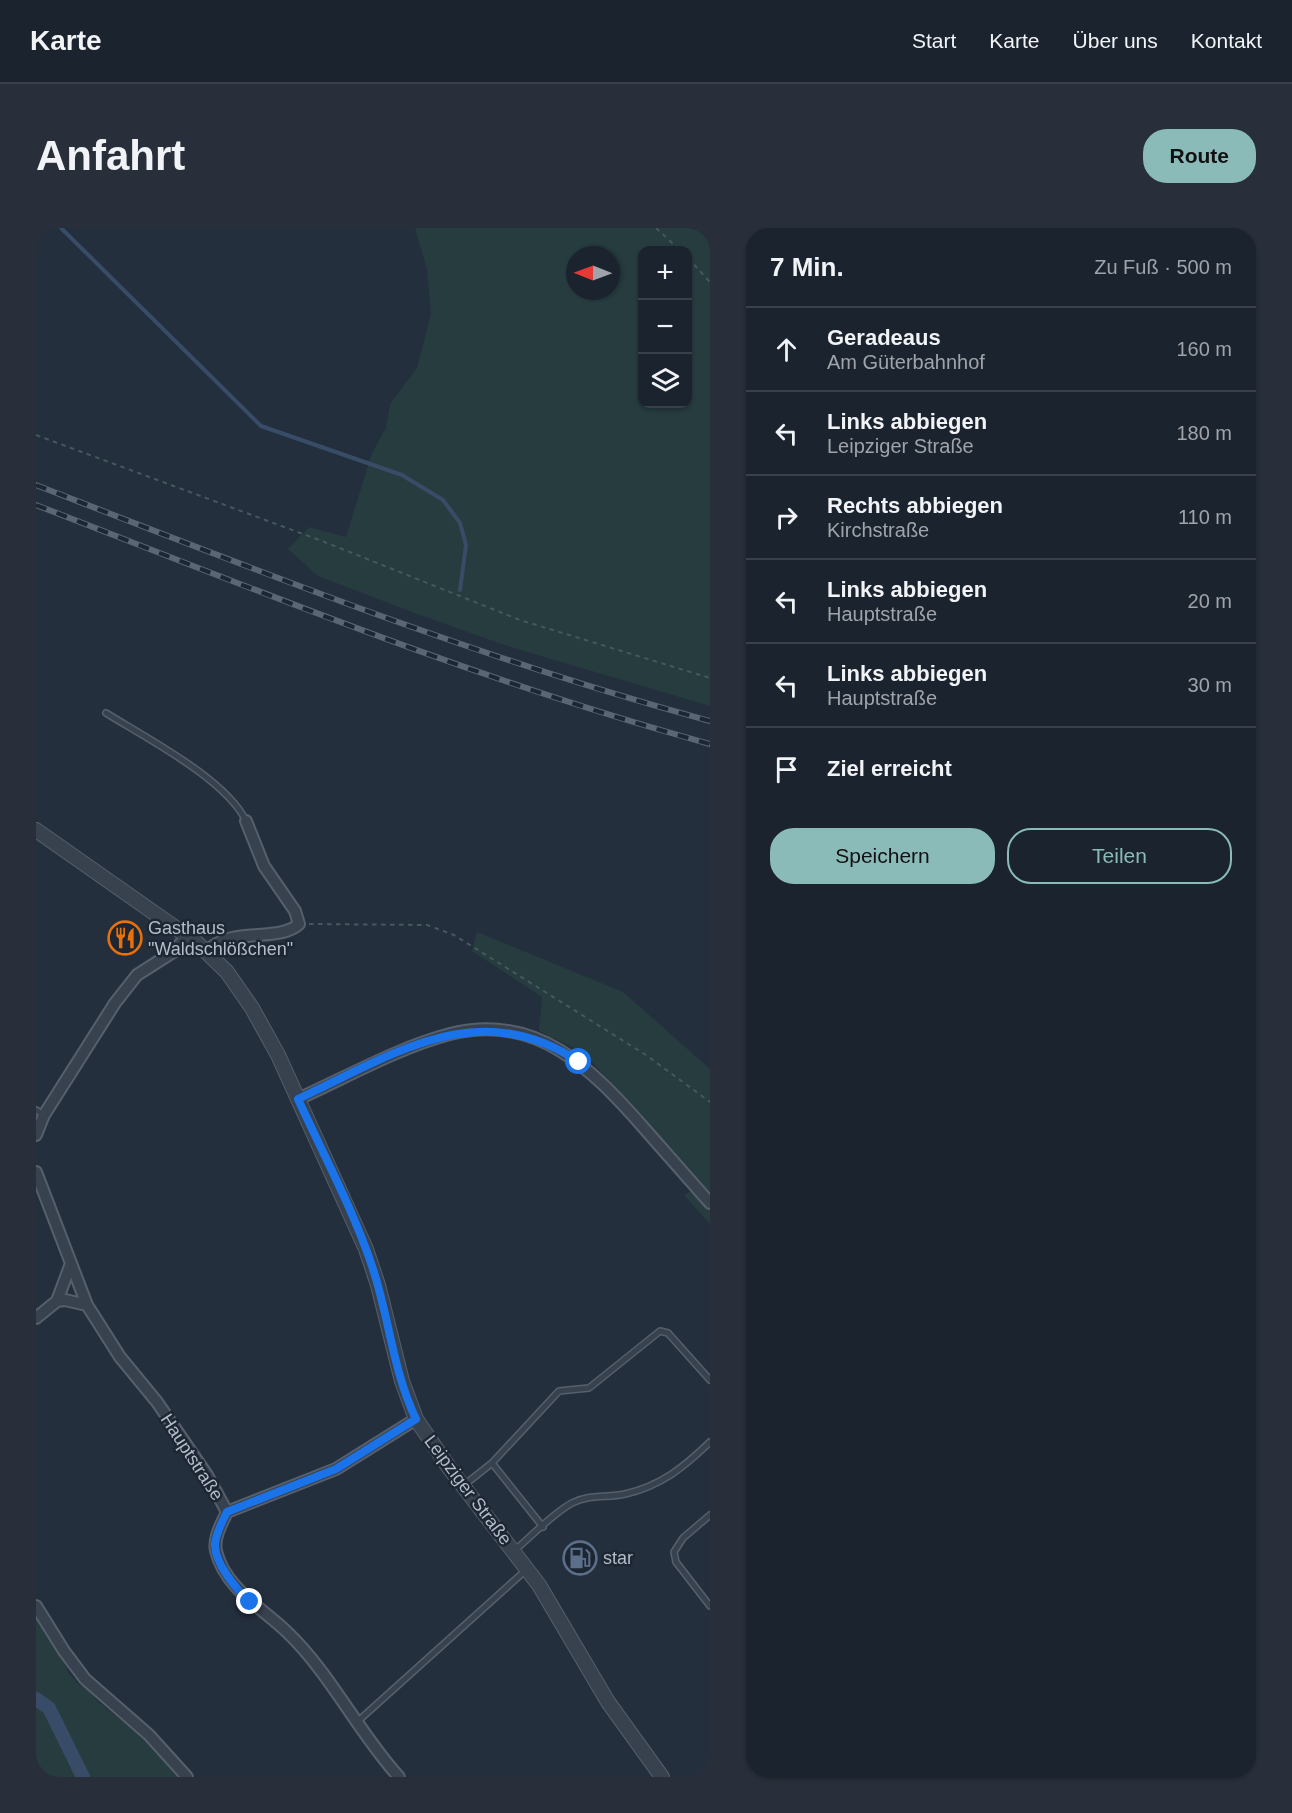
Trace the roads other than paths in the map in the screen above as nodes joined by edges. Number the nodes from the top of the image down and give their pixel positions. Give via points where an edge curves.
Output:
1 (106, 713) dead end
2 (246, 821) joint
3 (36, 830) edge
4 (188, 935) junction
5 (207, 951) junction
6 (298, 1099) junction
7 (40, 1113) edge
8 (36, 1134) edge
9 (36, 1172) edge
10 (710, 1203) edge
11 (70, 1266) junction
12 (57, 1301) junction
13 (87, 1305) junction
14 (36, 1318) edge
15 (710, 1380) edge
16 (416, 1419) junction
17 (710, 1442) edge
18 (492, 1463) junction
19 (463, 1486) junction
20 (227, 1512) junction
21 (710, 1515) edge
22 (543, 1527) junction
23 (514, 1551) junction
24 (527, 1569) junction
25 (36, 1606) edge
26 (710, 1606) edge
27 (356, 1723) junction
28 (187, 1777) edge
29 (399, 1777) edge
30 (662, 1777) edge

1 - 2 lane via 207,779 231,798
2 - 5 street via 264,866 296,911 299,924 224,939
3 - 4 street, Leipziger Straße
4 - 5 street, Leipziger Straße
4 - 7 street via 166,957 142,970 125,989
5 - 6 street, Leipziger Straße via 227,972 261,1023
6 - 10 street via 417,1045 451,1034 488,1030 526,1035 559,1048 595,1075
6 - 16 street, Leipziger Straße via 366,1249
7 - 8 street
9 - 11 street, Hauptstraße
11 - 12 street
11 - 13 street, Hauptstraße
12 - 13 street
12 - 14 street
13 - 20 street, Hauptstraße via 120,1357 157,1402 207,1475
15 - 18 lane via 668,1333 660,1331 589,1388 559,1391
16 - 19 street, Leipziger Straße
16 - 20 street via 336,1469
17 - 22 lane via 685,1467 658,1484 624,1494 586,1497
18 - 19 lane
18 - 22 lane
19 - 23 street, Leipziger Straße
20 - 27 street, Hauptstraße via 215,1544 221,1563 245,1597 308,1654
21 - 26 lane via 683,1538 674,1552 676,1562
22 - 23 lane
23 - 24 street, Leipziger Straße
24 - 27 lane
24 - 30 street, Leipziger Straße via 559,1614 608,1702
25 - 28 street via 85,1679 149,1735
27 - 29 street, Hauptstraße

